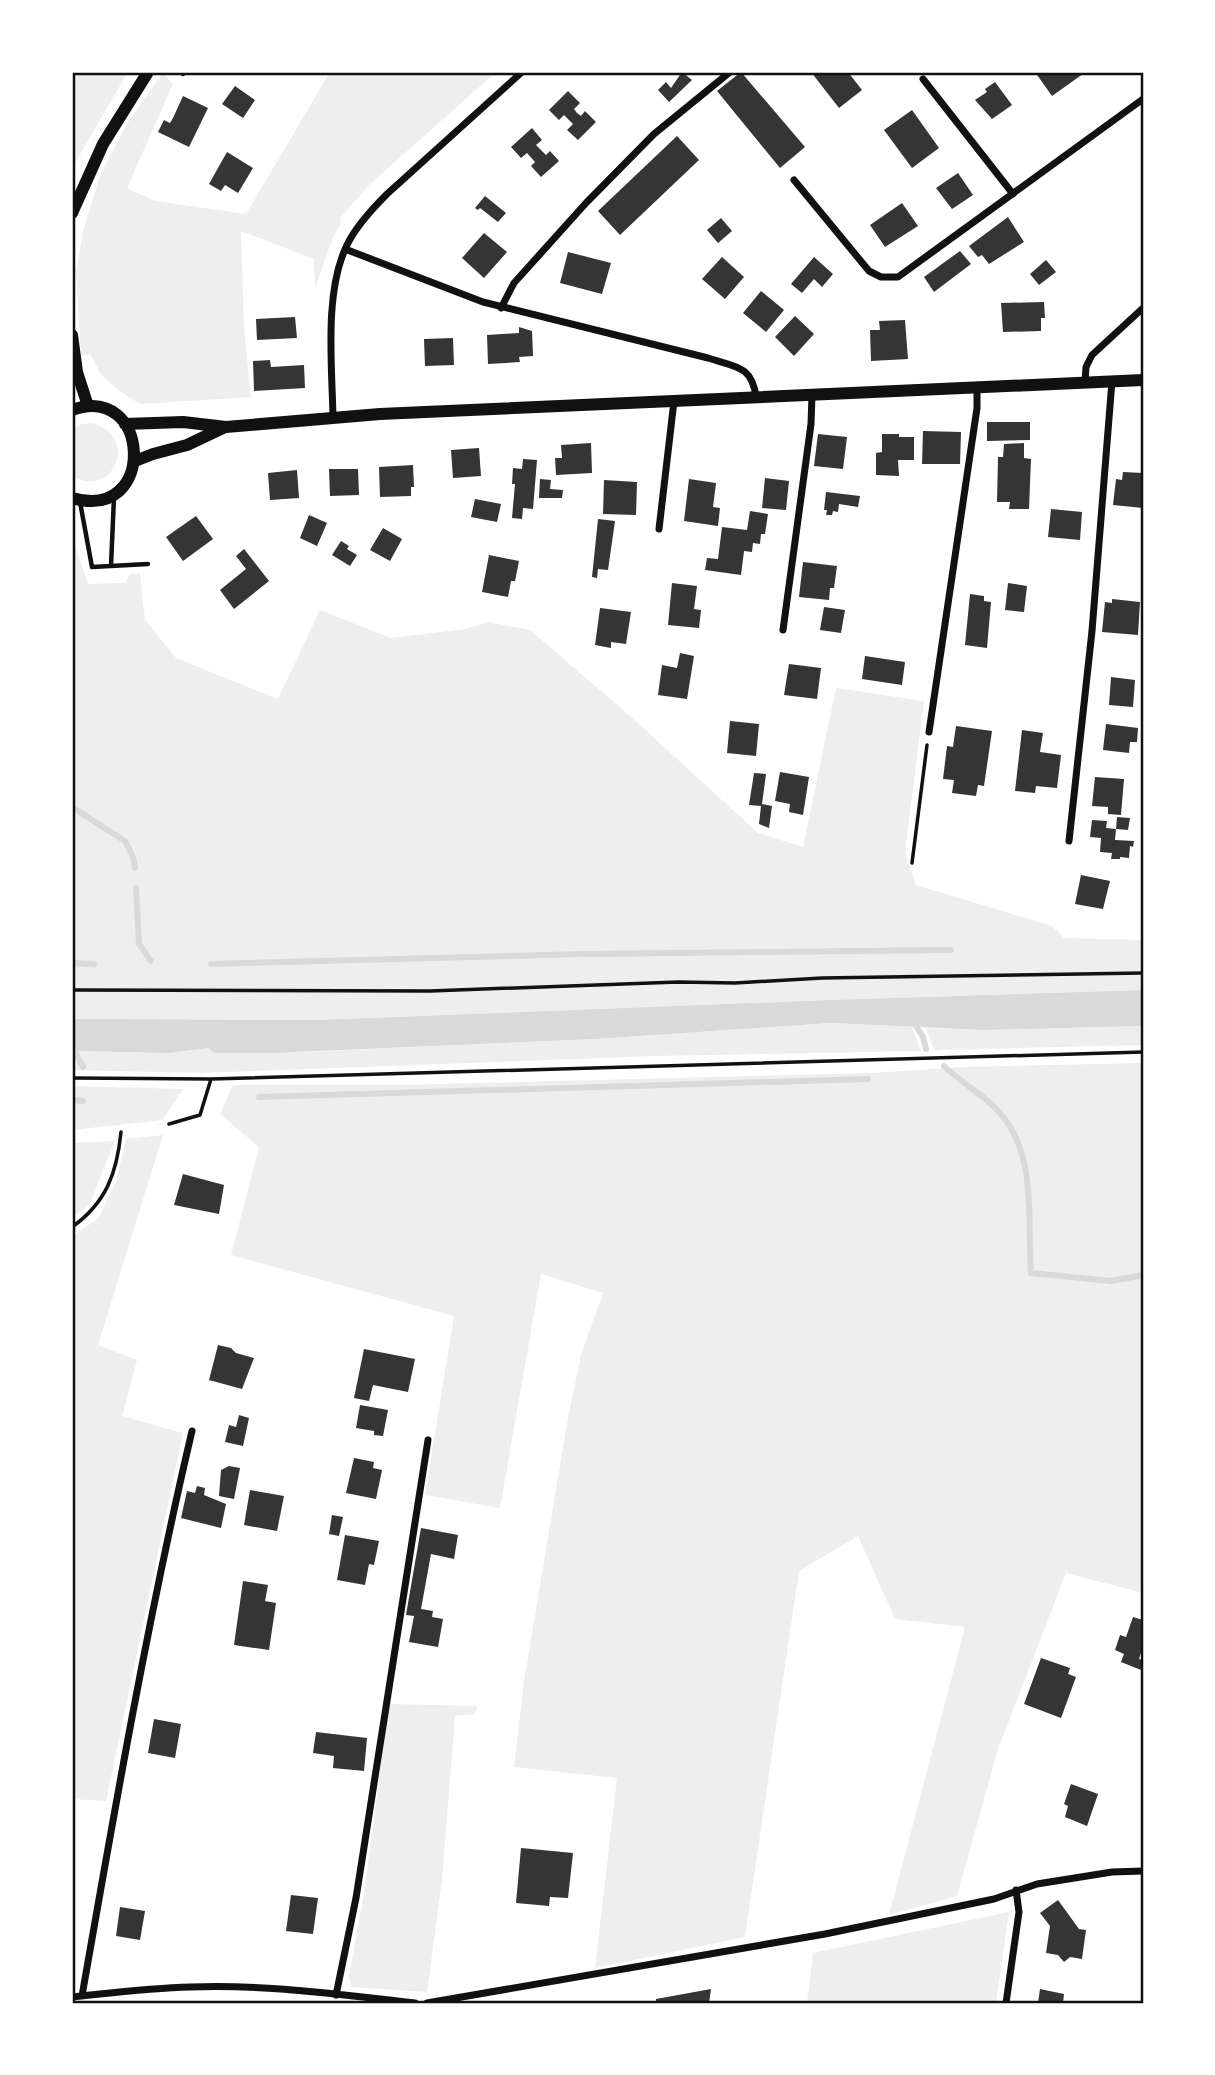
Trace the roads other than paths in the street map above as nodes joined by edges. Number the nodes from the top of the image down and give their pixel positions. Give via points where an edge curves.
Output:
1 (148, 72) edge
2 (522, 72) edge
3 (730, 72) edge
4 (923, 79) dead end
5 (1143, 99) edge
6 (793, 180) dead end
7 (1013, 194) junction
8 (73, 205) edge
9 (345, 249) junction
10 (501, 308) junction
11 (1143, 308) edge
12 (72, 335) edge
13 (1143, 380) edge
14 (1112, 381) junction
15 (1085, 382) junction
16 (977, 387) junction
17 (812, 395) junction
18 (756, 397) junction
19 (674, 401) junction
20 (88, 406) junction
21 (72, 410) edge
22 (332, 417) junction
23 (125, 424) junction
24 (226, 427) junction
25 (135, 461) junction
26 (114, 493) junction
27 (76, 500) edge
28 (659, 528) dead end
29 (148, 564) dead end
30 (111, 566) junction
31 (783, 631) dead end
32 (929, 732) road end
33 (1069, 841) dead end
34 (192, 1431) dead end
35 (428, 1440) dead end
36 (1143, 1871) edge
37 (1016, 1890) junction
38 (336, 1995) junction
39 (82, 1996) junction
40 (72, 1997) edge
41 (415, 2003) edge
42 (427, 2003) edge
43 (1006, 2003) edge

1 - 8 main road via 103,144
2 - 9 street via 376,205
3 - 10 street via 654,134 586,203 514,283
4 - 7 street
5 - 7 street
6 - 7 street via 869,271 885,278 904,274
9 - 10 street
9 - 22 street via 333,300
10 - 18 street via 742,369 752,378
11 - 15 street via 1092,355
12 - 20 main road
13 - 14 main road
14 - 15 main road
14 - 33 street
15 - 16 main road
16 - 17 main road
16 - 32 street
17 - 18 main road
17 - 31 street
18 - 19 main road
19 - 22 main road
19 - 28 street
20 - 21 main road
20 - 23 main road via 108,411
22 - 24 main road
23 - 24 main road via 183,422
23 - 25 main road via 134,442
24 - 25 main road
25 - 26 main road via 128,480
26 - 27 main road via 104,499
26 - 30 lane
27 - 30 lane via 92,567
29 - 30 lane
34 - 39 street via 114,1804
35 - 38 street via 356,1898
36 - 37 street
37 - 42 street via 994,1899 771,1944
37 - 43 street via 1019,1912
38 - 39 street via 189,1987
38 - 41 street
39 - 40 street

